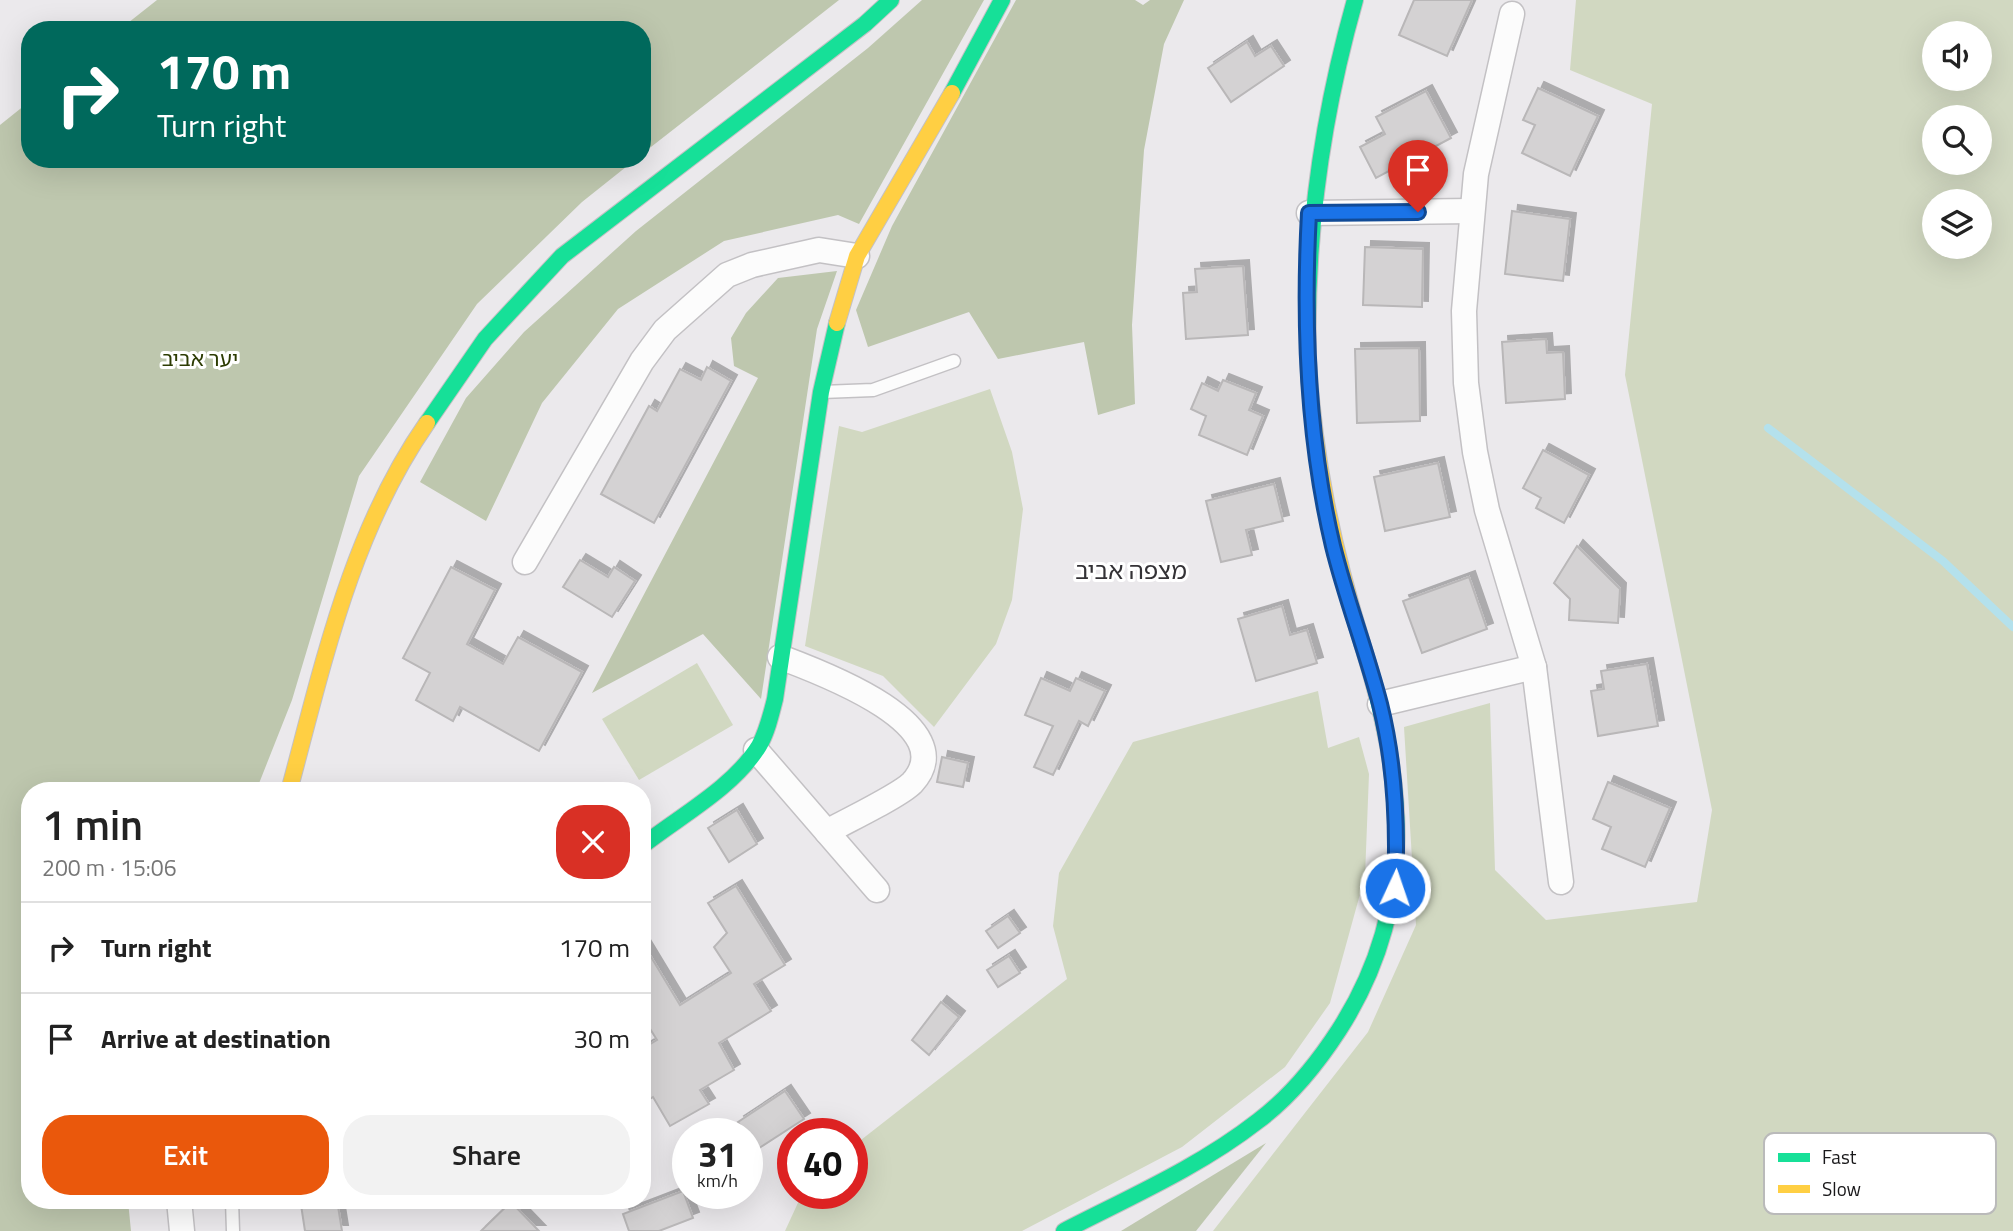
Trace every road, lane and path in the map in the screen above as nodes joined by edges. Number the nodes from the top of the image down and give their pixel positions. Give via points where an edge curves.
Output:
1 (891, 0) edge
2 (1002, 0) edge
3 (1355, 0) edge
4 (1512, 14) dead end
5 (1472, 211) junction
6 (1309, 213) junction
7 (857, 256) junction
8 (954, 361) dead end
9 (821, 392) junction
10 (525, 562) dead end
11 (780, 657) junction
12 (1534, 667) junction
13 (1380, 704) junction
14 (756, 750) junction
15 (291, 782) edge
16 (827, 832) junction
17 (651, 839) edge
18 (1561, 882) dead end
19 (877, 890) dead end
20 (180, 1209) edge
21 (232, 1209) edge
22 (182, 1231) edge
23 (233, 1231) edge
24 (1064, 1231) edge

1 - 15 street via 562,256 485,339 383,495 340,604
2 - 7 street
3 - 6 street via 1320,136
4 - 5 street
5 - 6 street
5 - 12 street via 1464,311 1466,383 1475,452 1487,510
6 - 13 street via 1306,345 1321,486 1333,547
7 - 9 street
7 - 10 street via 819,250 752,265 727,275 684,312 642,361
8 - 9 lane via 873,390
9 - 11 street
11 - 14 street via 775,699
11 - 16 street via 841,680 878,701 921,743 924,764 911,784
12 - 13 street
12 - 18 street
13 - 24 street via 1396,811 1395,888 1372,963 1344,1023 1301,1082 1261,1119 1200,1159
14 - 16 street
14 - 17 street
16 - 19 street
20 - 22 street
21 - 23 lane

